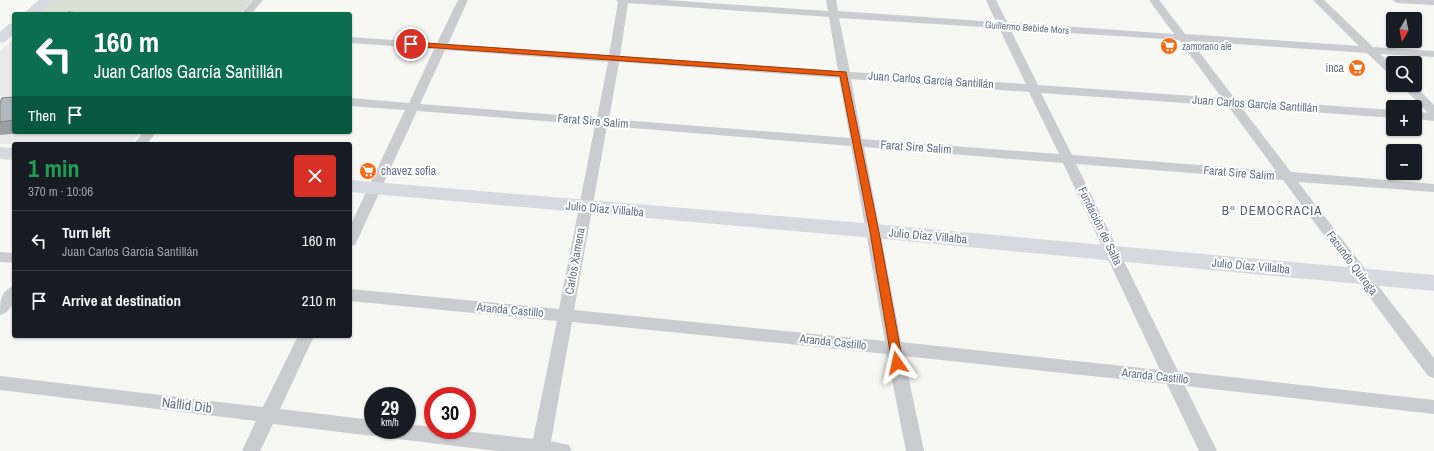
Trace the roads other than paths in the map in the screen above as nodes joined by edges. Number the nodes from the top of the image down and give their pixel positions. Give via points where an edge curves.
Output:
1 (47, 0) edge
2 (258, 0) edge
3 (463, 0) edge
4 (622, 0) edge
5 (831, 0) edge
6 (992, 0) edge
7 (1154, 0) edge
8 (1318, 0) edge
9 (1397, 0) edge
10 (1434, 2) edge
11 (32, 12) edge
12 (248, 12) edge
13 (834, 15) junction
14 (1003, 26) junction
15 (12, 30) edge
16 (1182, 37) junction
17 (0, 39) edge
18 (352, 40) edge
19 (442, 46) junction
20 (1370, 50) junction
21 (1434, 54) edge
22 (614, 58) junction
23 (1386, 65) edge
24 (844, 74) junction
25 (1034, 88) junction
26 (1413, 92) edge
27 (352, 102) edge
28 (1232, 103) junction
29 (412, 107) junction
30 (1434, 112) edge
31 (1386, 114) edge
32 (1422, 116) edge
33 (1434, 117) edge
34 (600, 121) junction
35 (148, 134) edge
36 (142, 142) edge
37 (856, 142) junction
38 (0, 153) edge
39 (12, 154) edge
40 (1066, 158) junction
41 (1288, 177) junction
42 (352, 186) edge
43 (374, 188) junction
44 (1434, 188) edge
45 (584, 207) junction
46 (874, 232) junction
47 (352, 237) edge
48 (1114, 254) junction
49 (0, 257) edge
50 (12, 258) edge
51 (1362, 277) junction
52 (1434, 283) edge
53 (12, 294) edge
54 (352, 295) edge
55 (0, 309) edge
56 (565, 315) junction
57 (305, 338) edge
58 (894, 348) junction
59 (1434, 371) edge
60 (1172, 377) junction
61 (0, 383) edge
62 (1434, 407) edge
63 (268, 415) junction
64 (364, 427) edge
65 (416, 433) edge
66 (540, 450) edge
67 (251, 451) edge
68 (563, 451) edge
69 (915, 451) edge
70 (1208, 451) edge

1 - 11 street
2 - 12 street
3 - 19 street
4 - 13 street, Guillermo Bebide Mors
4 - 22 street, Carlos Xamena
5 - 13 street
6 - 14 street, Fundación de Salta
7 - 16 street, Facundo Quiroga
8 - 20 street
9 - 10 street
13 - 14 street, Guillermo Bebide Mors
13 - 24 street
14 - 16 street, Guillermo Bebide Mors
14 - 25 street, Fundación de Salta
15 - 17 street
16 - 20 street, Guillermo Bebide Mors
16 - 28 street, Facundo Quiroga
18 - 19 street, Juan Carlos García Santillán
19 - 22 street, Juan Carlos García Santillán
19 - 29 street
20 - 21 street, Guillermo Bebide Mors
20 - 23 street
22 - 24 street, Juan Carlos García Santillán
22 - 34 street, Carlos Xamena
24 - 25 street, Juan Carlos García Santillán
24 - 37 street
25 - 28 street, Juan Carlos García Santillán
25 - 40 street, Fundación de Salta
26 - 30 street
27 - 29 street, Farat Sire Salim
28 - 31 street, Juan Carlos García Santillán
28 - 41 street, Facundo Quiroga
29 - 34 street, Farat Sire Salim
29 - 43 street
32 - 33 street
34 - 37 street, Farat Sire Salim
34 - 45 street, Carlos Xamena
35 - 36 street
37 - 40 street, Farat Sire Salim
37 - 46 street
38 - 39 street
40 - 41 street, Farat Sire Salim
40 - 48 street, Fundación de Salta
41 - 44 street, Farat Sire Salim
41 - 51 street, Facundo Quiroga
42 - 43 street, Julio Díaz Villalba
43 - 45 street, Julio Díaz Villalba
43 - 47 street
45 - 46 street, Julio Díaz Villalba
45 - 56 street, Carlos Xamena
46 - 48 street, Julio Díaz Villalba
46 - 58 street
48 - 51 street, Julio Díaz Villalba
48 - 60 street, Fundación de Salta
49 - 50 street
51 - 52 street, Julio Díaz Villalba
51 - 59 street, Facundo Quiroga
53 - 55 street
54 - 56 street, Aranda Castillo
56 - 58 street, Aranda Castillo
56 - 66 street, Carlos Xamena
57 - 63 street
58 - 60 street, Aranda Castillo
58 - 69 street
60 - 62 street, Aranda Castillo
60 - 70 street, Fundación de Salta
61 - 63 street, Nallid Dib
63 - 64 street, Nallid Dib
63 - 67 street
65 - 66 street
66 - 68 street

